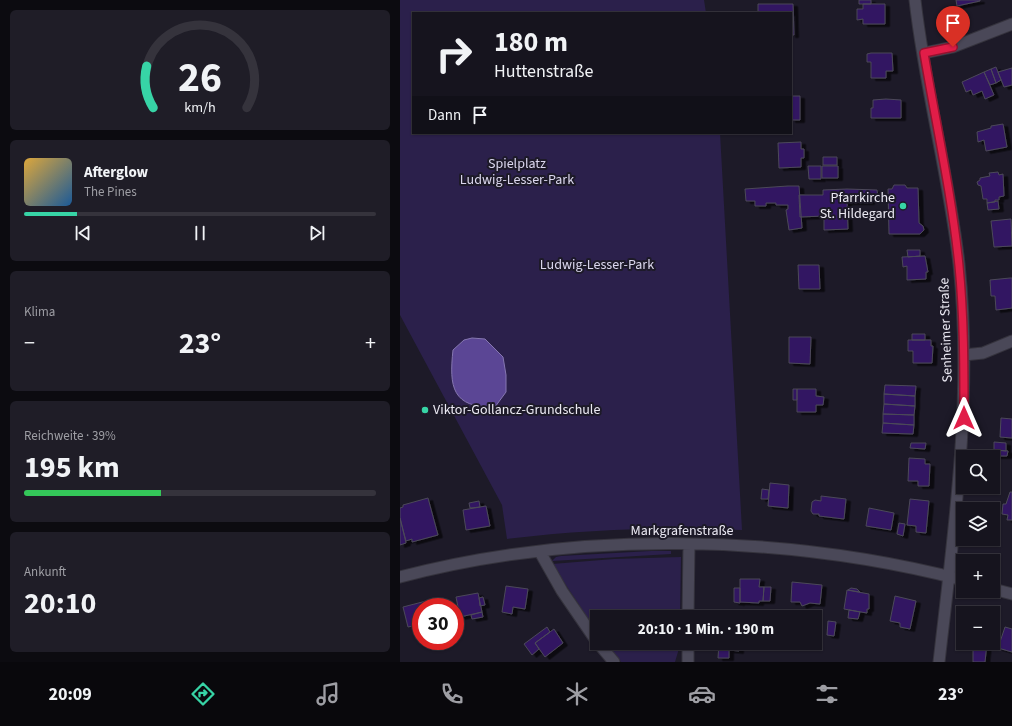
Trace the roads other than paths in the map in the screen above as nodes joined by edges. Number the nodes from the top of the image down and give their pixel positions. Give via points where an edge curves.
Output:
1 (915, 0) edge
2 (1012, 24) edge
3 (924, 53) junction
4 (1012, 341) edge
5 (964, 355) junction
6 (689, 544) junction
7 (540, 552) junction
8 (400, 577) edge
9 (949, 577) junction
10 (956, 578) edge
11 (1000, 591) edge
12 (1012, 594) edge
13 (688, 610) edge
14 (590, 633) edge
15 (603, 650) edge
16 (688, 650) edge
17 (614, 662) edge
18 (688, 662) edge
19 (939, 662) edge

1 - 3 street, Senheimer Straße
2 - 3 street via 953,47
3 - 5 street, Senheimer Straße via 956,242
4 - 5 street via 983,354
5 - 9 street, Senheimer Straße via 964,426
6 - 7 street, Markgrafenstraße
6 - 9 street, Markgrafenstraße via 795,550 870,561
6 - 13 street
7 - 8 street, Markgrafenstraße via 431,569
7 - 14 street
9 - 10 street, Markgrafenstraße
9 - 19 street, Senheimer Straße
11 - 12 street
15 - 17 street
16 - 18 street

